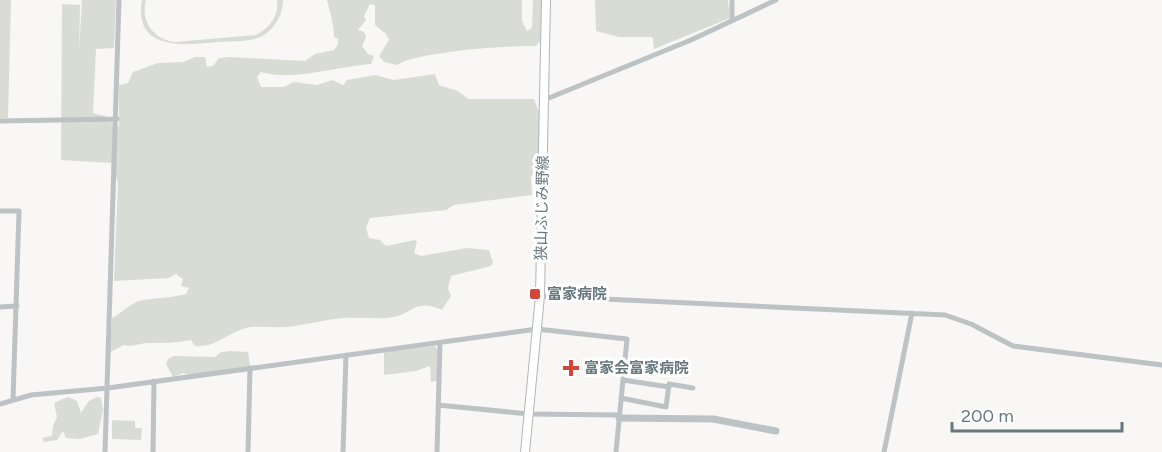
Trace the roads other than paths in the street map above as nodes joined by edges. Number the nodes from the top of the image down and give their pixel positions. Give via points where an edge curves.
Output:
1 (119, 0) edge
2 (546, 0) edge
3 (732, 0) edge
4 (776, 0) edge
5 (732, 19) junction
6 (544, 100) junction
7 (117, 119) junction
8 (0, 121) edge
9 (0, 211) edge
10 (540, 296) junction
11 (17, 306) junction
12 (0, 307) edge
13 (912, 313) junction
14 (537, 329) junction
15 (440, 343) junction
16 (346, 355) junction
17 (1162, 365) edge
18 (250, 368) junction
19 (622, 380) junction
20 (154, 381) junction
21 (108, 387) junction
22 (669, 387) junction
23 (693, 388) dead end
24 (621, 398) junction
25 (14, 400) junction
26 (0, 404) edge
27 (438, 405) junction
28 (666, 407) junction
29 (529, 414) junction
30 (619, 417) junction
31 (664, 418) junction
32 (776, 431) dead end
33 (105, 452) edge
34 (153, 452) edge
35 (248, 452) edge
36 (343, 452) edge
37 (437, 452) edge
38 (525, 452) edge
39 (616, 452) edge
40 (884, 452) edge

1 - 7 street
2 - 6 main road, 狭山ふじみ野線
3 - 5 street
4 - 5 street
5 - 6 street
6 - 10 main road, 狭山ふじみ野線
7 - 8 street
7 - 21 street
9 - 11 street via 20,211
10 - 13 street
10 - 14 main road, 狭山ふじみ野線
11 - 12 street
11 - 25 street
13 - 17 street via 958,319 1025,349
13 - 40 street
14 - 15 street
14 - 19 street via 627,339
14 - 29 main road, 狭山ふじみ野線
15 - 16 street
15 - 27 street
16 - 18 street
16 - 36 street
18 - 20 street
18 - 35 street
19 - 22 street
19 - 24 street
20 - 21 street
20 - 34 street
21 - 25 street
21 - 33 street
22 - 23 street
22 - 28 street
24 - 28 street
24 - 30 street
25 - 26 street
27 - 29 street
27 - 37 street
28 - 31 street
29 - 30 street
29 - 38 main road, 狭山ふじみ野線
30 - 31 street
30 - 39 street
31 - 32 street via 713,419

